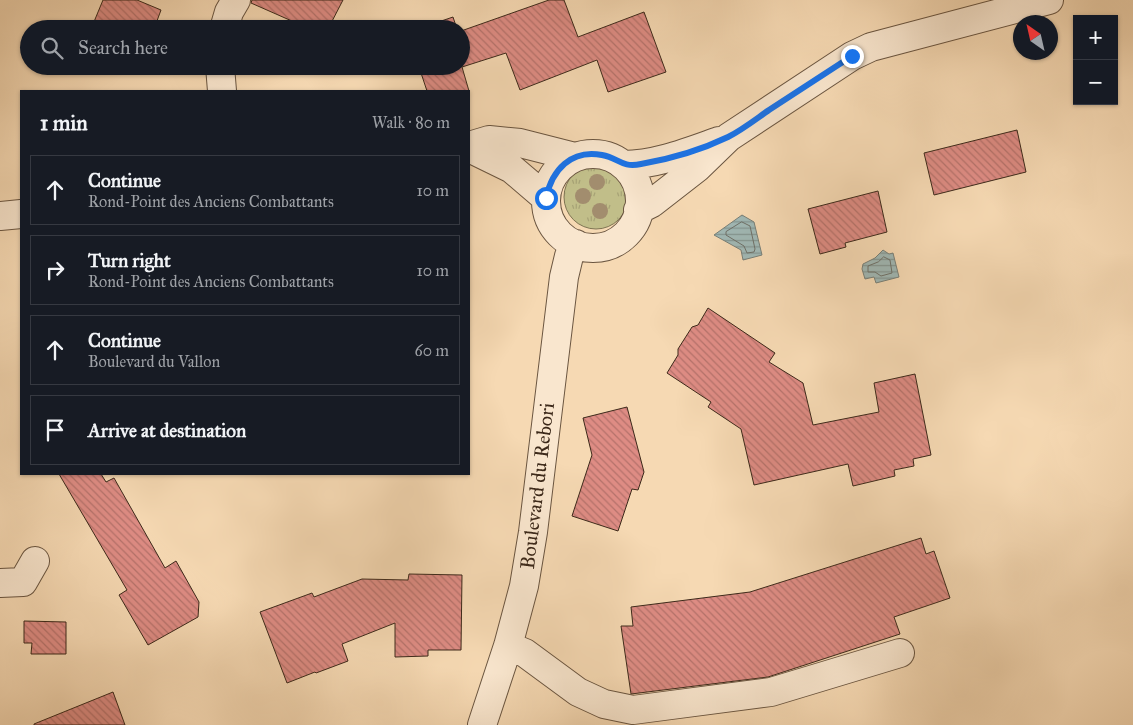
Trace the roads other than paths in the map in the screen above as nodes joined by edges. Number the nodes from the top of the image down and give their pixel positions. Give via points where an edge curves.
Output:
1 (236, 0) edge
2 (1049, 0) edge
3 (227, 20) edge
4 (221, 75) edge
5 (222, 90) edge
6 (729, 137) junction
7 (470, 147) edge
8 (470, 148) edge
9 (575, 157) junction
10 (623, 165) junction
11 (546, 198) junction
12 (638, 210) junction
13 (20, 214) edge
14 (0, 216) edge
15 (576, 244) junction
16 (34, 561) dead end
17 (0, 583) edge
18 (508, 646) junction
19 (900, 653) dead end
20 (482, 725) edge

1 - 3 street
2 - 6 street via 871,47 852,56
4 - 5 street
6 - 10 street via 684,154 639,165
6 - 12 street via 697,168
7 - 9 street via 488,140 520,142
8 - 11 street via 512,169
9 - 10 street via 600,154
9 - 11 street via 555,173 548,185
10 - 12 street via 637,186
11 - 15 street via 547,213 553,226
12 - 15 street via 622,238 591,248
13 - 14 street
15 - 18 street, Boulevard du Rebori via 564,277 532,541
16 - 17 street via 23,582
18 - 19 street via 525,653 578,692 604,704 634,710 771,692
18 - 20 street, Boulevard du Rebori

